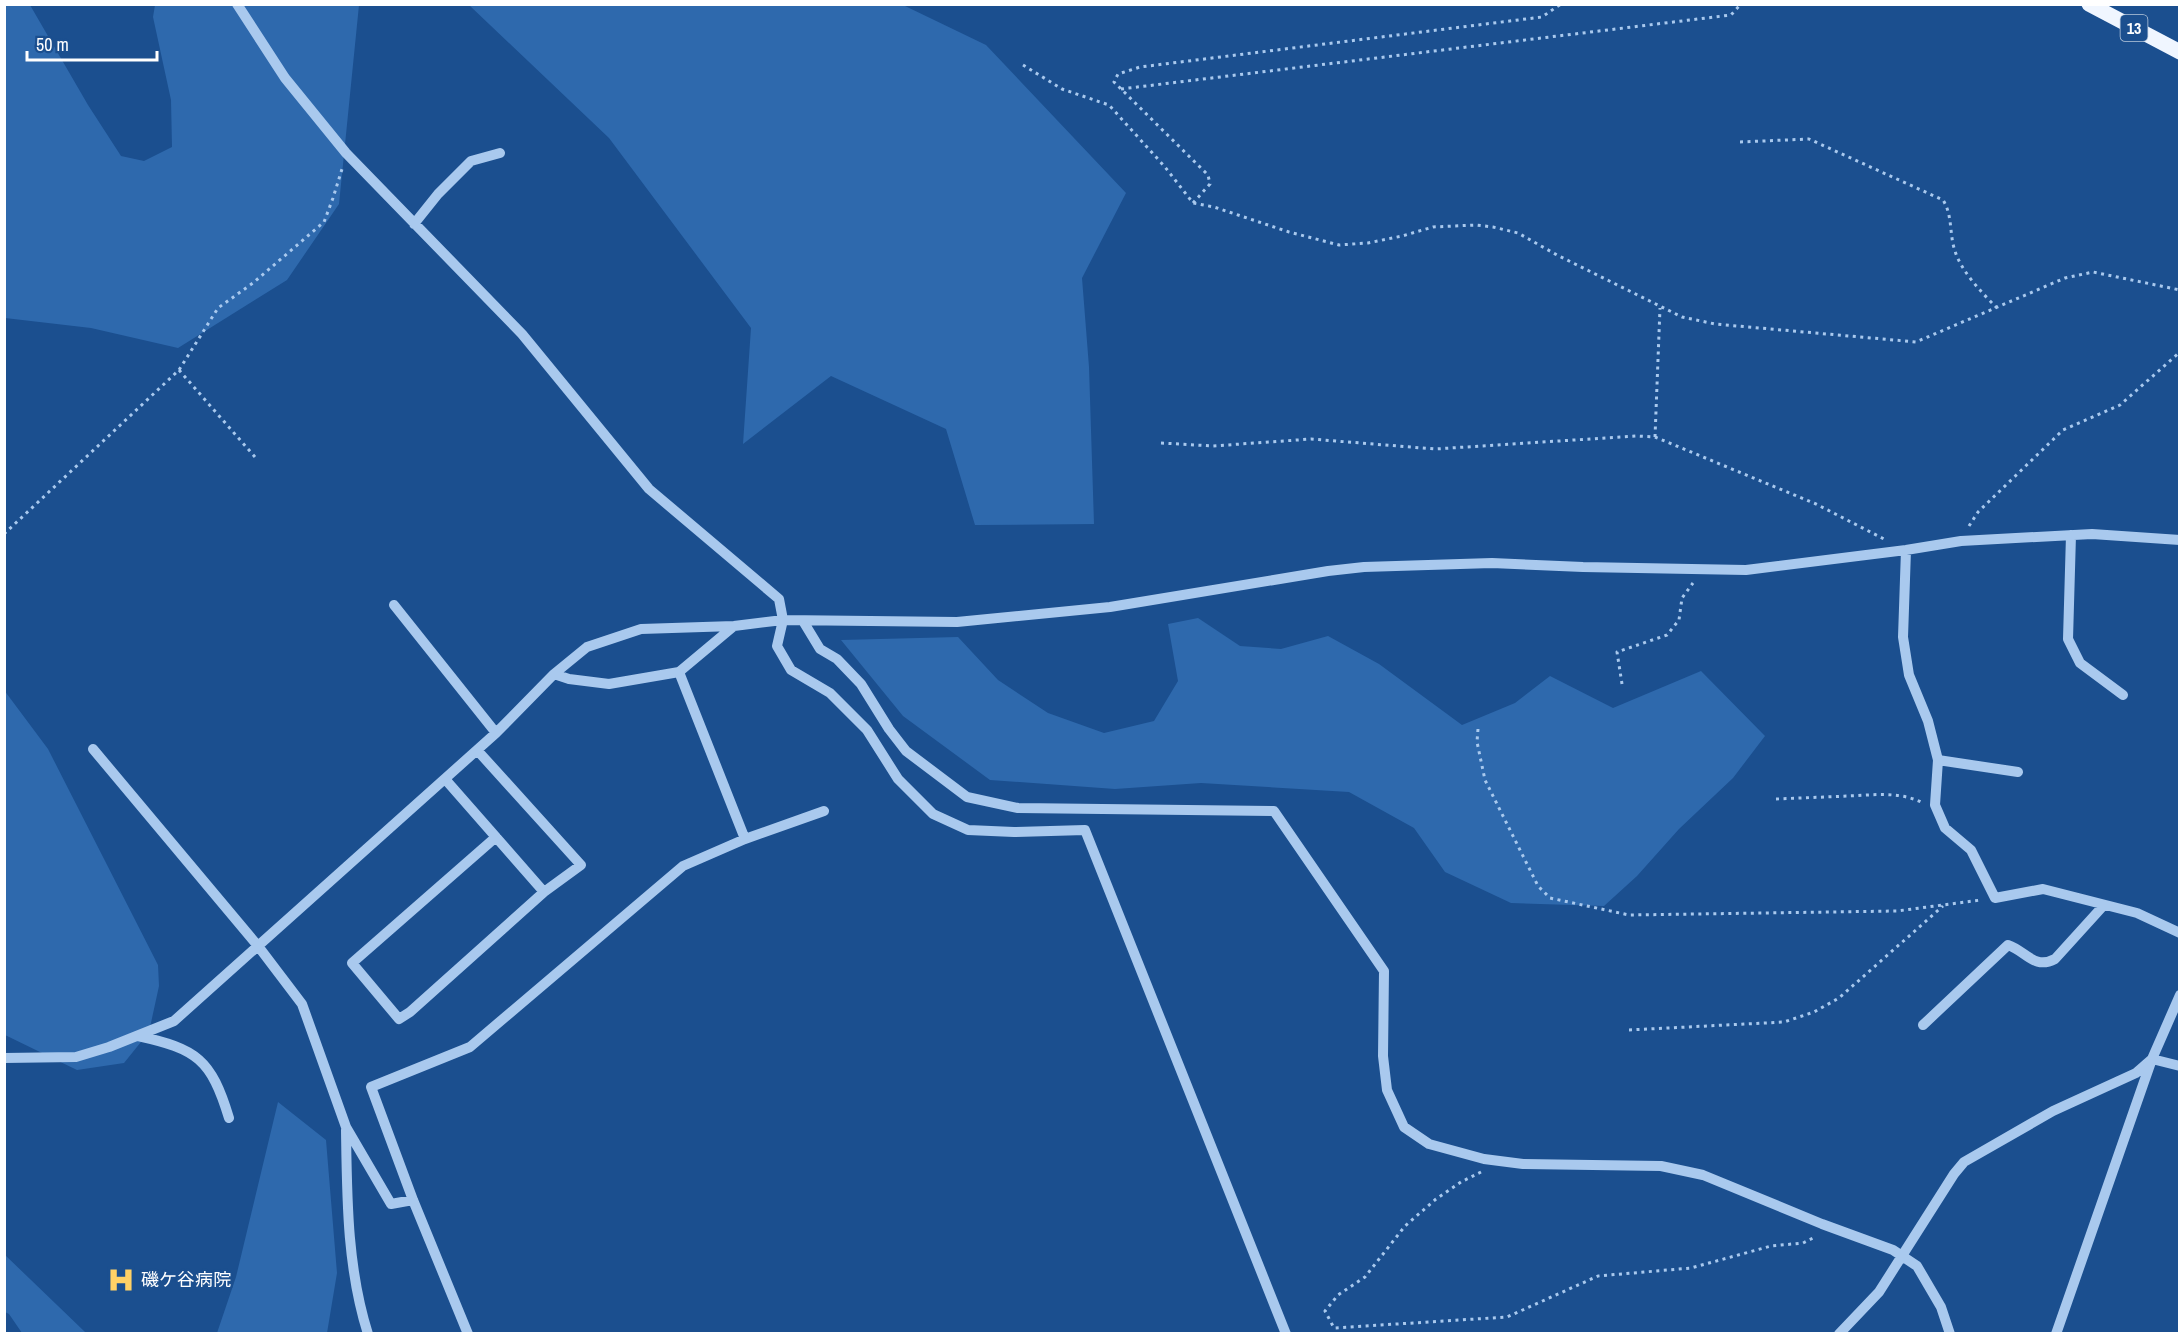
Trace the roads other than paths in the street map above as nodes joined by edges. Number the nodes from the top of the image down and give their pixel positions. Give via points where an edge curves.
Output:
1 (237, 4) edge
2 (2089, 4) edge
3 (2180, 52) edge
4 (500, 153) dead end
5 (414, 224) junction
6 (2071, 535) junction
7 (2180, 540) edge
8 (1906, 550) junction
9 (394, 605) dead end
10 (783, 620) junction
11 (803, 621) junction
12 (734, 626) junction
13 (679, 672) junction
14 (554, 674) junction
15 (2122, 695) dead end
16 (496, 733) junction
17 (93, 749) dead end
18 (477, 750) junction
19 (1938, 760) junction
20 (2018, 772) dead end
21 (445, 779) junction
22 (824, 811) dead end
23 (496, 837) junction
24 (746, 840) junction
25 (544, 892) junction
26 (2104, 905) junction
27 (2180, 933) edge
28 (258, 946) junction
29 (2180, 995) edge
30 (1923, 1025) dead end
31 (138, 1035) junction
32 (4, 1058) edge
33 (2152, 1059) junction
34 (2180, 1066) edge
35 (229, 1118) dead end
36 (346, 1127) junction
37 (413, 1200) junction
38 (1902, 1256) junction
39 (368, 1334) edge
40 (468, 1334) edge
41 (1286, 1334) edge
42 (1839, 1334) edge
43 (1950, 1334) edge
44 (2056, 1334) edge

1 - 5 street via 285,78 346,153
2 - 3 main road, 13
4 - 5 street via 471,161
5 - 10 street via 522,334 649,489 779,599
6 - 7 street
6 - 8 street via 1961,541
6 - 15 street via 2068,639 2080,663
8 - 11 street via 1746,570 1492,562 1364,567 1110,607 957,622
8 - 19 street via 1903,637 1909,675 1928,721
9 - 16 street
10 - 11 street
10 - 12 street
10 - 41 street via 777,646 791,670 830,693 867,730 898,779 933,814 968,830 1085,830
11 - 38 street via 820,649 837,659 861,684 906,751 967,797 1018,808 1274,811 1384,971 1383,1056 1387,1090 1404,1127 1429,1144 1484,1159 1523,1164 1661,1166 1703,1175
12 - 13 street
12 - 14 street via 641,629 587,647
13 - 14 street via 609,684
13 - 24 street
14 - 16 street
16 - 18 street
17 - 28 street
18 - 21 street
18 - 25 street via 580,865
19 - 20 street
19 - 26 street via 1935,805 1945,828 1971,850 1995,898 2043,890
21 - 23 street
21 - 28 street
22 - 24 street
23 - 25 street
23 - 25 street via 352,963 399,1019
24 - 37 street via 683,866 470,1047 371,1087
26 - 27 street via 2137,913
26 - 30 street via 2046,964 2008,945
28 - 31 street via 174,1021
28 - 36 street via 302,1004
29 - 33 street
31 - 32 street via 76,1057
31 - 35 street via 188,1050 201,1061 211,1074
33 - 34 street
33 - 38 street via 2136,1072 2053,1112 1964,1162
33 - 44 street
36 - 37 street via 391,1204
36 - 39 street via 348,1216 358,1304
37 - 40 street
38 - 42 street via 1879,1292
38 - 43 street via 1917,1266 1941,1307

